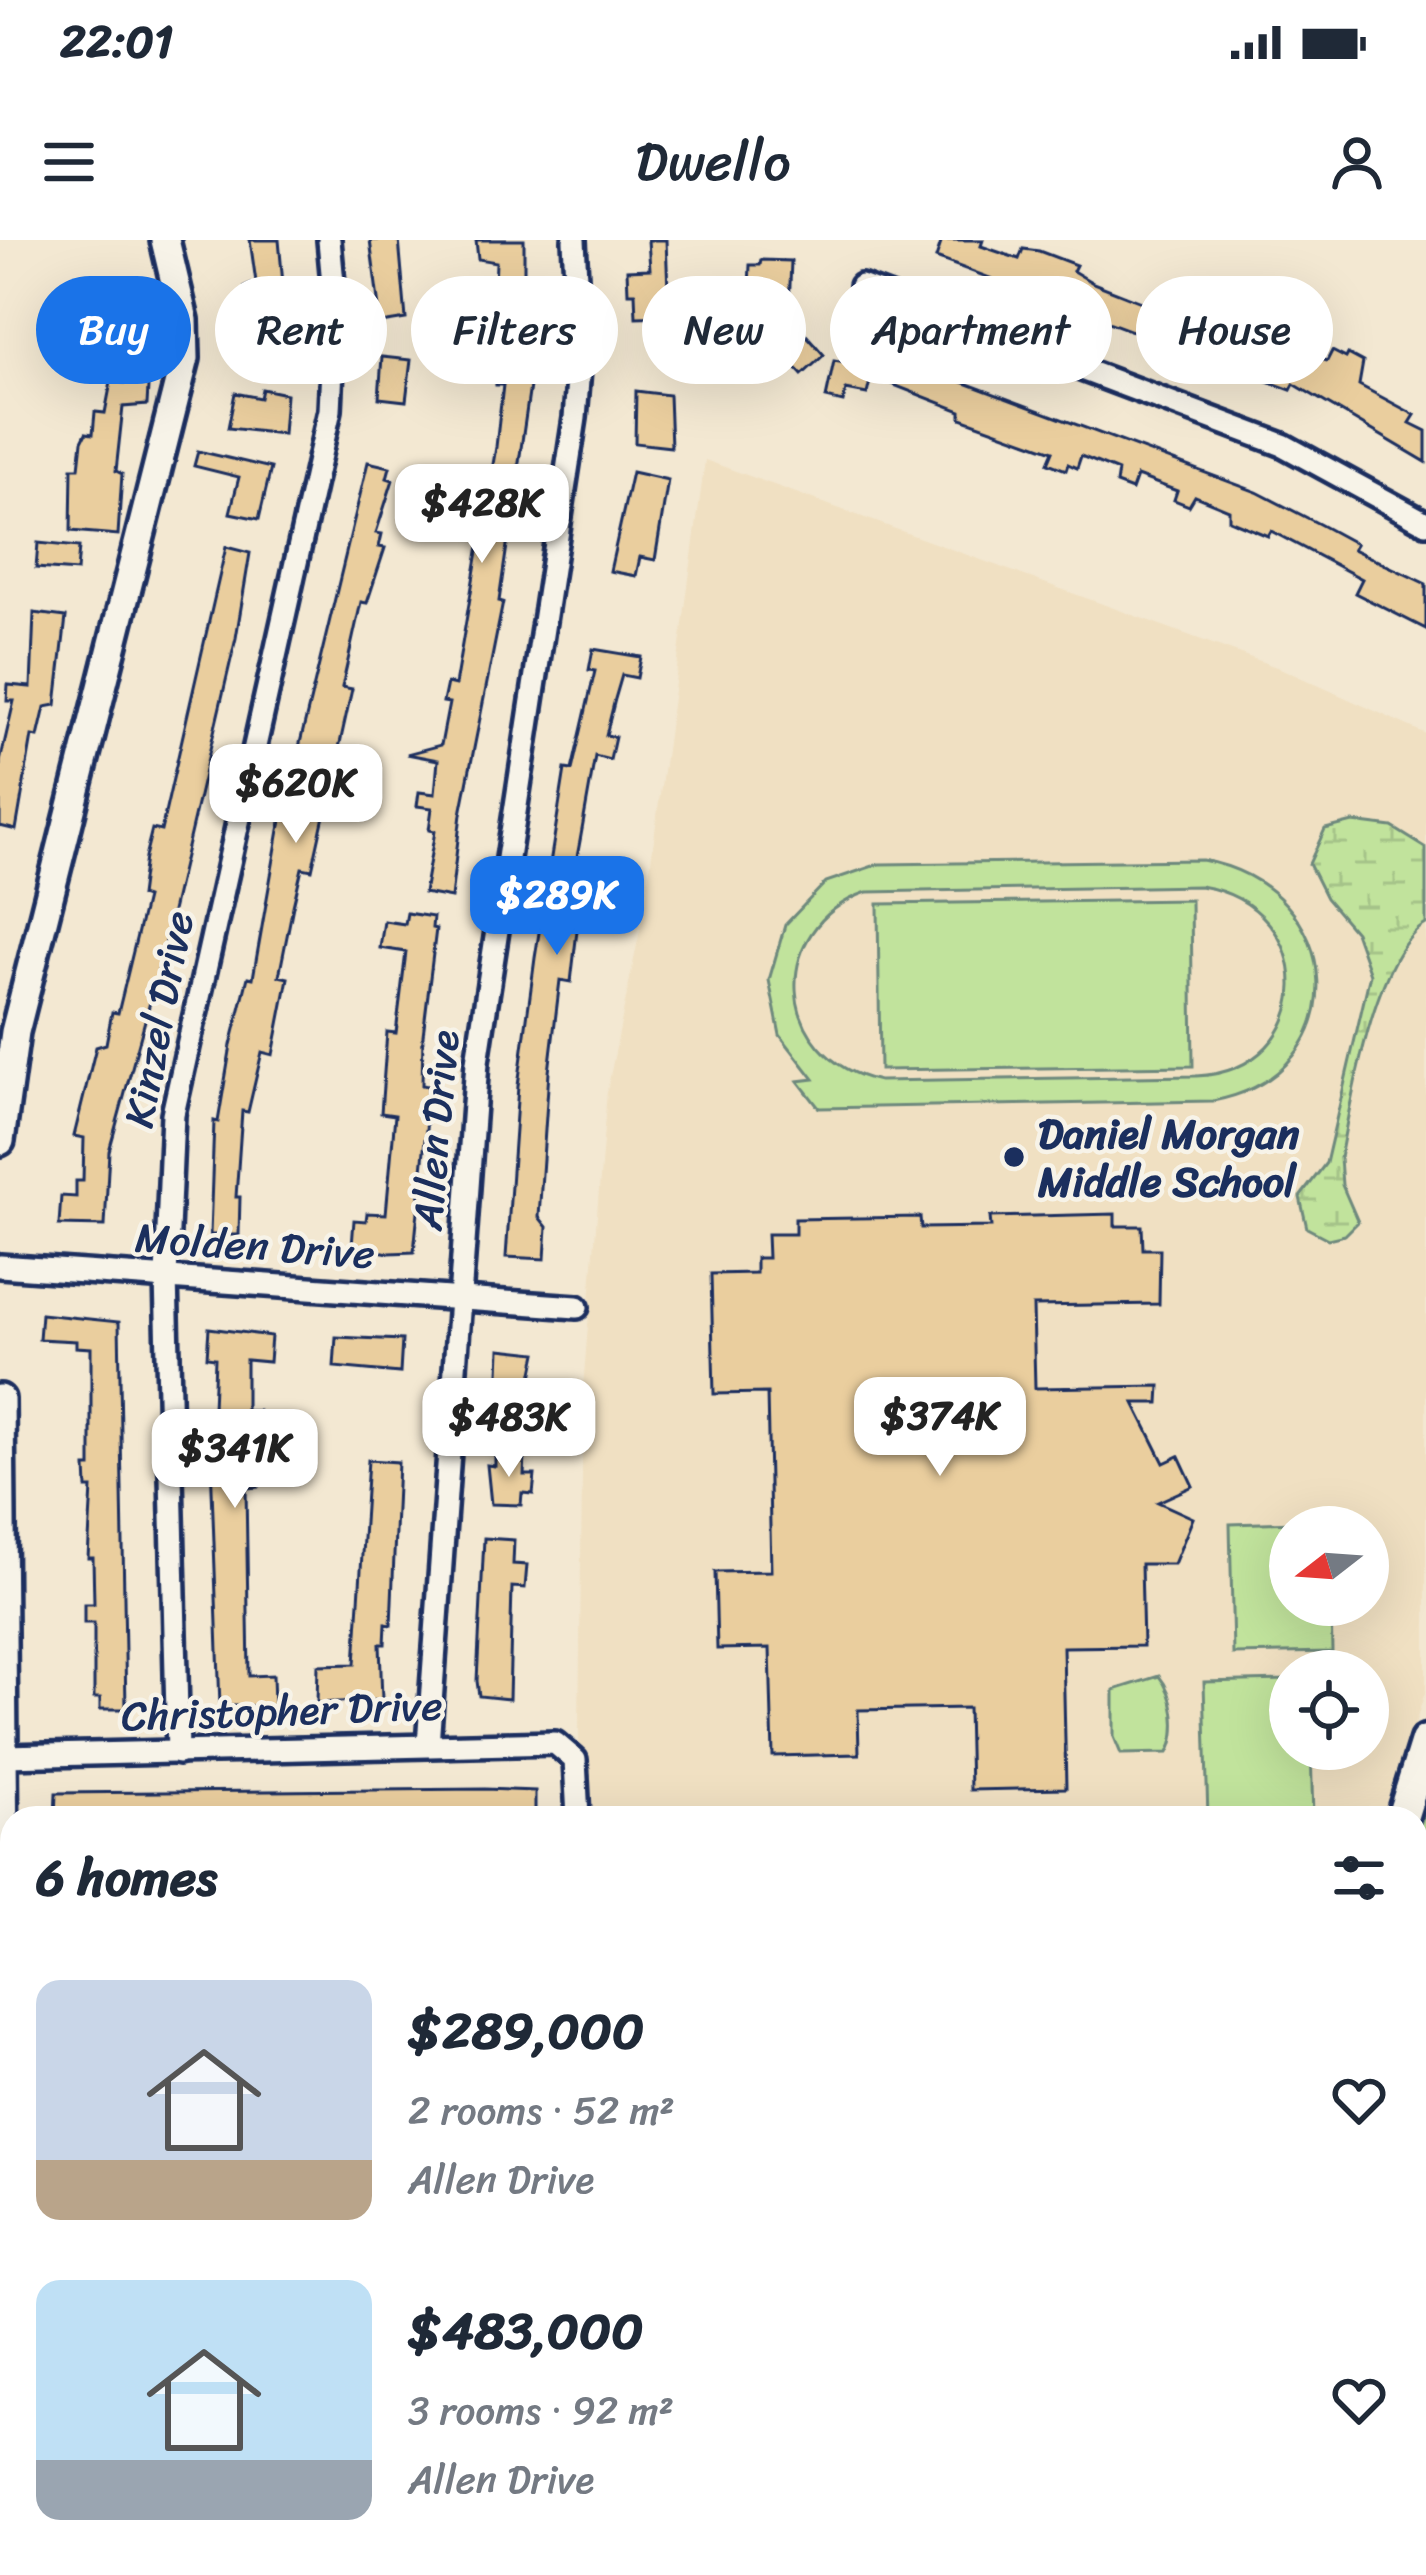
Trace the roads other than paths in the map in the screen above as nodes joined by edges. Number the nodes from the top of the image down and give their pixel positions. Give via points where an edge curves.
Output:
1 (165, 240) edge
2 (328, 240) edge
3 (574, 240) edge
4 (1112, 381) edge
5 (1426, 523) edge
6 (8, 1032) edge
7 (0, 1141) edge
8 (0, 1266) edge
9 (166, 1277) junction
10 (460, 1298) junction
11 (577, 1307) dead end
12 (0, 1399) edge
13 (1, 1535) edge
14 (1426, 1741) edge
15 (428, 1745) junction
16 (178, 1753) junction
17 (5, 1756) junction
18 (4, 1806) edge
19 (578, 1806) edge
20 (1406, 1806) edge

1 - 6 street via 185,358
2 - 9 street, Kinzel Drive via 335,304 330,410 179,1076
3 - 10 street, Allen Drive via 575,418 477,1062
4 - 5 street via 1283,445
6 - 7 street
8 - 9 street, Molden Drive
9 - 10 street, Molden Drive
9 - 16 street, Kinzel Drive
10 - 11 street, Molden Drive
10 - 15 street, Allen Drive
12 - 13 street
13 - 17 street
14 - 20 main road
15 - 16 street, Christopher Drive
15 - 19 street, Christopher Drive via 561,1745 575,1760
16 - 17 street, Christopher Drive
17 - 18 street

